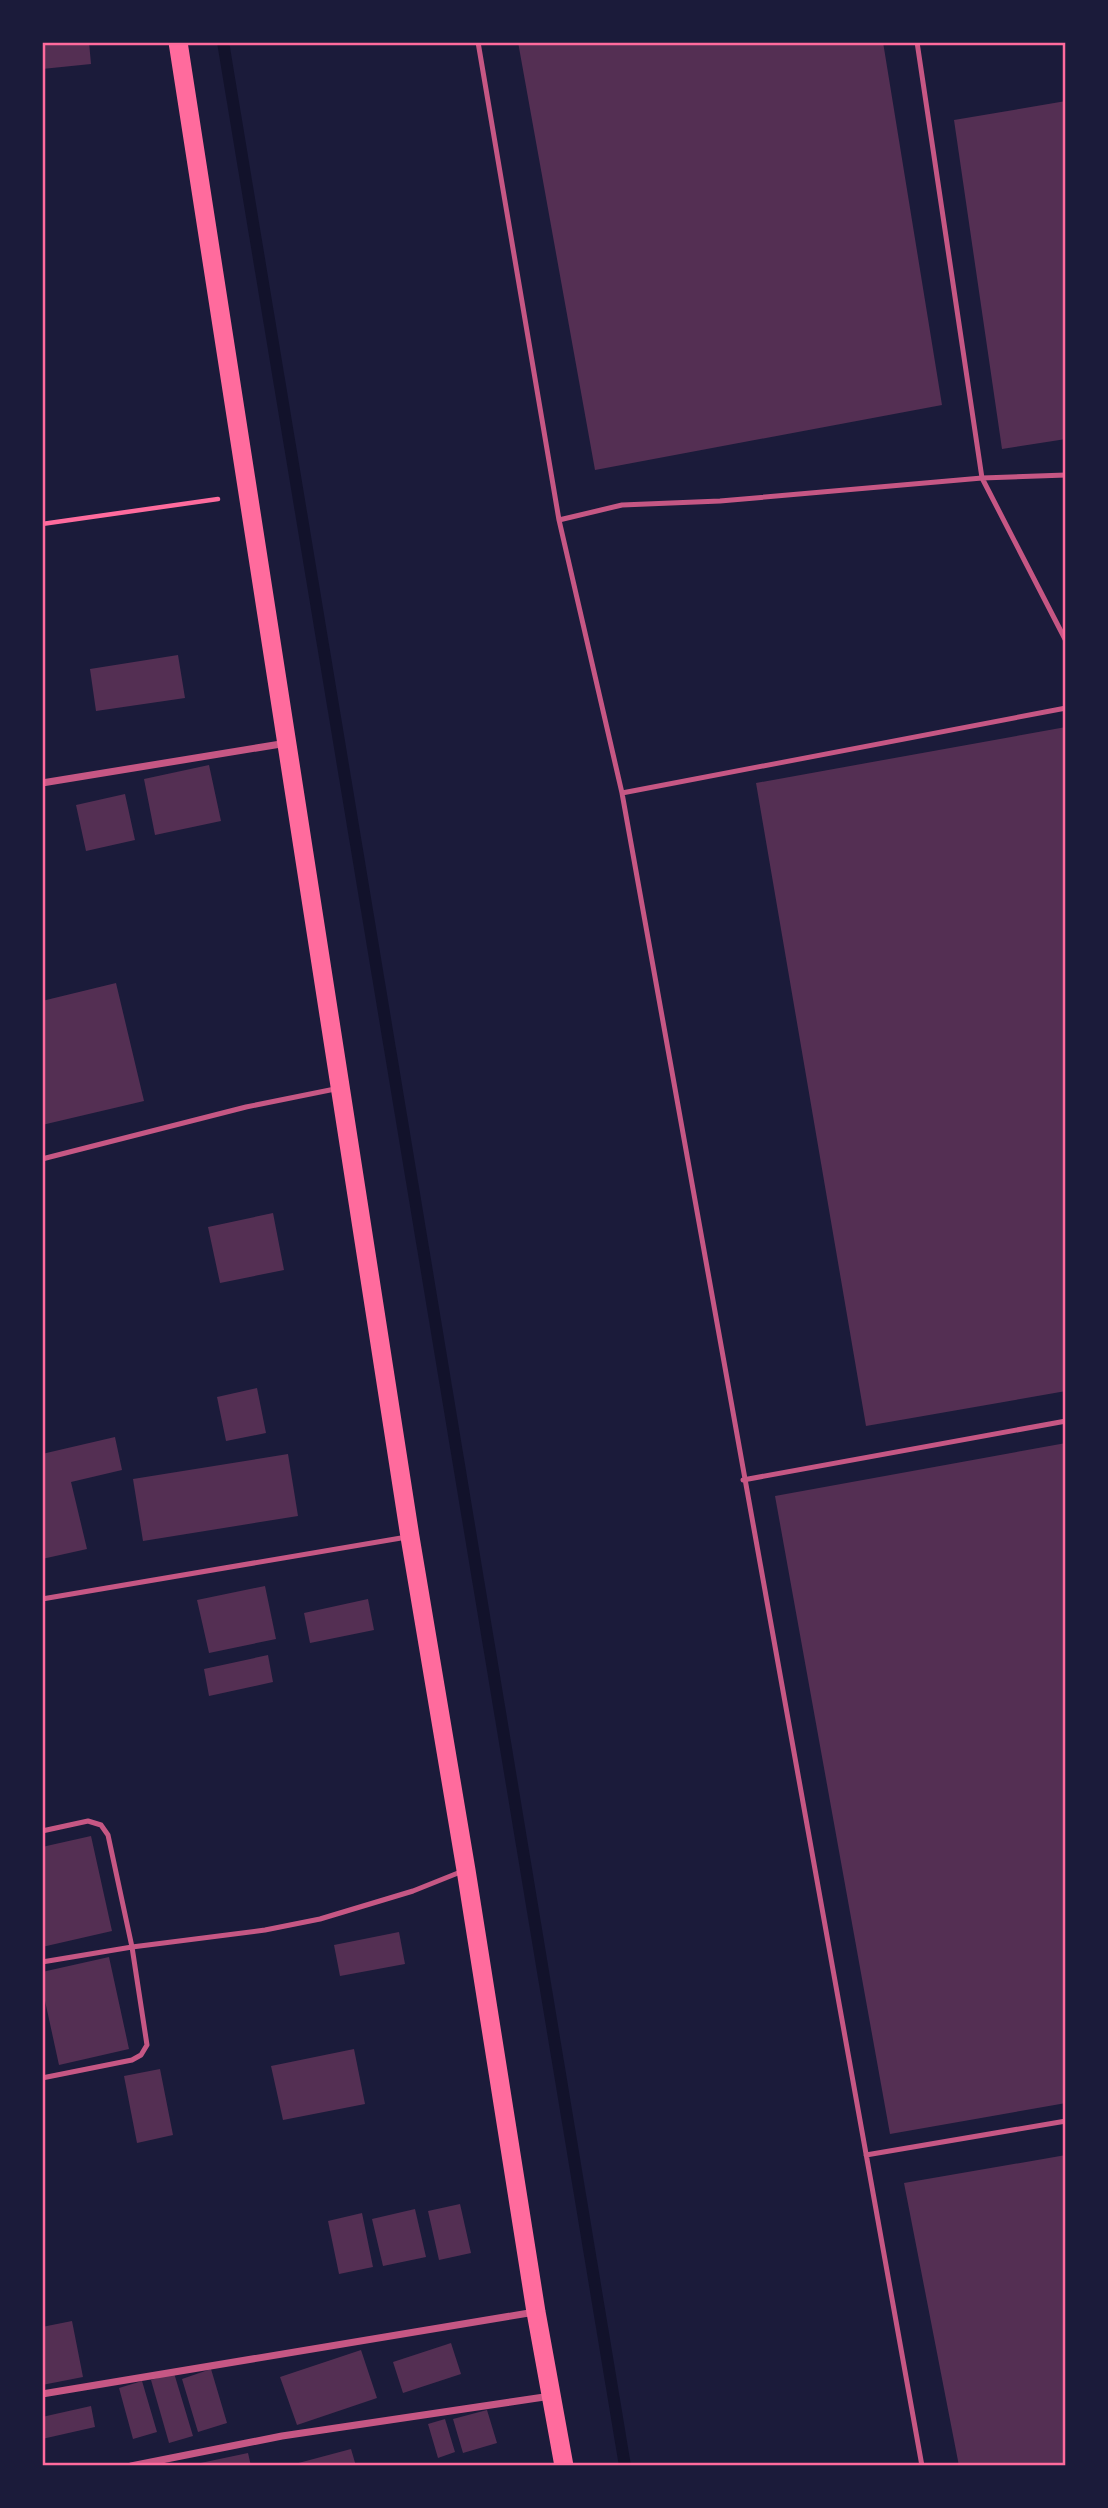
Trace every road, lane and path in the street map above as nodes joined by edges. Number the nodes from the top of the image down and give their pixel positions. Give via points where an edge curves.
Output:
1 (178, 42) edge
2 (478, 42) edge
3 (917, 42) edge
4 (1066, 475) edge
5 (982, 478) junction
6 (249, 495) junction
7 (559, 520) junction
8 (42, 524) edge
9 (1066, 641) edge
10 (1066, 708) edge
11 (288, 743) junction
12 (42, 783) edge
13 (622, 793) junction
14 (341, 1088) junction
15 (42, 1159) edge
16 (1066, 1421) edge
17 (743, 1480) junction
18 (410, 1537) junction
19 (42, 1599) edge
20 (42, 1831) edge
21 (466, 1870) junction
22 (132, 1947) junction
23 (42, 1962) edge
24 (42, 2078) edge
25 (1066, 2122) edge
26 (866, 2155) junction
27 (536, 2312) junction
28 (42, 2393) edge
29 (551, 2396) junction
30 (131, 2466) edge
31 (564, 2466) edge
32 (922, 2466) edge

1 - 6 highway
2 - 7 lane
3 - 5 lane
4 - 5 lane
5 - 7 lane via 622,505
5 - 9 lane
6 - 8 path
6 - 11 highway
7 - 13 lane
10 - 13 lane
11 - 12 street
11 - 14 highway
13 - 17 lane
14 - 15 lane
14 - 18 highway
16 - 17 lane
17 - 26 lane
18 - 19 lane
18 - 21 highway
20 - 22 lane via 88,1821 101,1825 108,1835
21 - 22 lane via 320,1919
21 - 27 highway
22 - 23 lane
22 - 24 lane via 147,2045 141,2055
25 - 26 lane
26 - 32 lane
27 - 28 street
27 - 29 highway
29 - 30 street via 282,2436
29 - 31 highway

